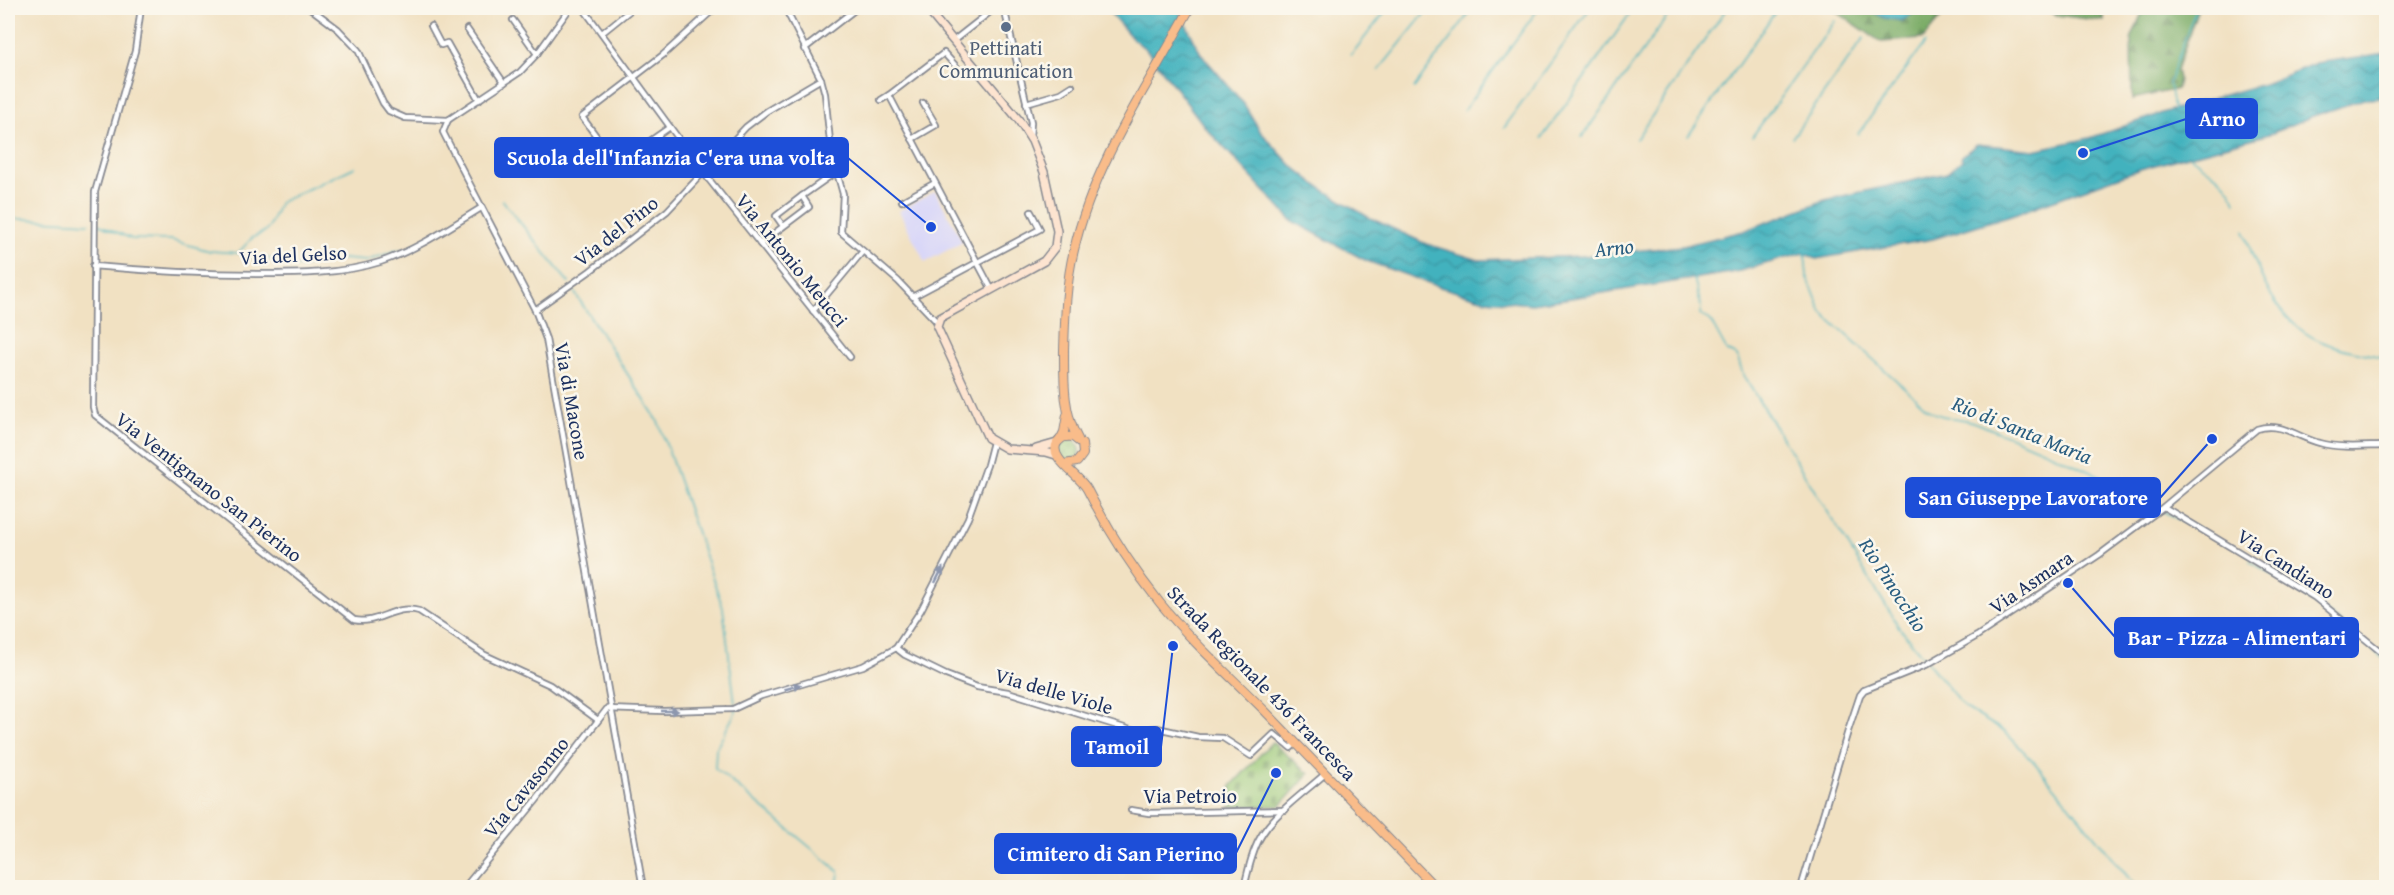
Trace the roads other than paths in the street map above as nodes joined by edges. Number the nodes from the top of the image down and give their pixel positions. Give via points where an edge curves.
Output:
1 (141, 8) edge
2 (310, 8) edge
3 (570, 8) edge
4 (583, 8) edge
5 (633, 8) edge
6 (715, 8) edge
7 (785, 8) edge
8 (857, 8) edge
9 (926, 8) edge
10 (995, 8) edge
11 (1004, 8) edge
12 (1191, 8) edge
13 (513, 20) dead end
14 (431, 26) dead end
15 (467, 29) dead end
16 (602, 33) junction
17 (953, 41) junction
18 (804, 49) junction
19 (537, 54) junction
20 (962, 73) dead end
21 (634, 77) junction
22 (821, 79) junction
23 (504, 83) junction
24 (1072, 86) dead end
25 (889, 95) junction
26 (479, 100) junction
27 (880, 100) dead end
28 (923, 103) dead end
29 (1026, 103) junction
30 (448, 120) junction
31 (670, 127) junction
32 (1030, 136) junction
33 (912, 139) junction
34 (703, 172) junction
35 (837, 172) junction
36 (935, 183) junction
37 (802, 196) junction
38 (902, 201) dead end
39 (481, 208) junction
40 (1031, 212) dead end
41 (783, 226) junction
42 (760, 244) junction
43 (863, 251) junction
44 (977, 262) junction
45 (93, 266) junction
46 (992, 290) junction
47 (914, 296) junction
48 (536, 310) junction
49 (813, 311) junction
50 (937, 322) junction
51 (850, 357) dead end
52 (1067, 414) junction
53 (1078, 439) junction
54 (1058, 441) junction
55 (993, 442) junction
56 (2386, 446) edge
57 (1031, 451) junction
58 (1056, 455) junction
59 (1081, 457) junction
60 (1064, 464) junction
61 (1084, 485) junction
62 (2161, 509) junction
63 (896, 648) junction
64 (2386, 656) edge
65 (612, 709) junction
66 (598, 720) junction
67 (1296, 743) junction
68 (1325, 774) junction
69 (1131, 810) dead end
70 (1285, 810) junction
71 (464, 888) edge
72 (644, 888) edge
73 (1244, 888) edge
74 (1436, 888) edge
75 (1801, 888) edge

1 - 45 street, Via Ventignano San Pierino via 135,51 95,192
2 - 30 street via 358,50 389,111 405,118
3 - 19 street
4 - 16 street, Via Antonio Meucci
5 - 16 street
6 - 21 street
7 - 18 street
8 - 18 street
9 - 17 street
10 - 17 street
11 - 29 street
12 - 52 main road, Strada Regionale 436 Francesca via 1108,155 1075,246 1064,359
13 - 19 street
14 - 26 street via 441,45 447,43
15 - 23 street
16 - 21 street, Via Antonio Meucci
17 - 32 street
18 - 22 street
19 - 23 street
20 - 25 street via 944,53
21 - 31 street, Via Antonio Meucci
21 - 31 street via 582,117 617,164
22 - 34 street, Via del Pino via 767,111
22 - 35 street
23 - 26 street
24 - 29 street
25 - 27 street
25 - 33 street
26 - 30 street
28 - 33 street via 936,125
29 - 32 street
30 - 39 street, Via di Macone via 443,132
31 - 34 street, Via Antonio Meucci
32 - 46 street via 1044,172 1057,237 1044,261
33 - 36 street
34 - 42 street, Via Antonio Meucci
34 - 48 street, Via del Pino via 667,211
35 - 37 street
35 - 43 street via 843,194 841,232
36 - 38 street
36 - 44 street
37 - 41 street via 776,216
37 - 41 street via 809,207
39 - 45 street, Via del Gelso via 412,250 355,267 301,274 186,274
39 - 48 street, Via di Macone
40 - 44 street via 1040,229
41 - 42 street
42 - 49 street, Via Antonio Meucci
43 - 47 street
43 - 49 street
44 - 46 street
44 - 47 street
45 - 66 street, Via Ventignano San Pierino via 93,407 95,415 108,427 354,620 373,620 399,609 419,611 484,655 550,685
46 - 50 street
47 - 50 street
48 - 65 street, Via di Macone via 555,381
49 - 51 street, Via Antonio Meucci
50 - 55 street via 985,433
52 - 53 main road, Strada Regionale 436 Francesca
52 - 54 main road, Strada Regionale 436 Francesca
53 - 54 main road via 1067,436
53 - 59 main road, Strada Regionale 436 Francesca via 1083,448
54 - 57 street
54 - 58 main road, Strada Regionale 436 Francesca
55 - 57 street via 1007,449
63 -> 55 street via 921,610 968,518
56 - 62 street, Via Asmara via 2322,444 2278,426 2257,429
57 - 58 street
58 - 60 main road, Strada Regionale 436 Francesca
59 - 60 main road via 1074,464
59 - 61 main road, Strada Regionale 436 Francesca
60 - 61 main road, Strada Regionale 436 Francesca
61 - 67 main road, Strada Regionale 436 Francesca via 1161,603
62 - 64 street, Via Candiano via 2314,597
62 - 75 street, Via Asmara via 1986,630 1926,665 1870,687 1860,695
65 -> 63 street via 736,708 761,696 863,666
63 - 67 street, Via delle Viole via 977,687 1008,692 1134,731 1157,728 1223,738 1251,756 1274,734 1291,748
65 - 66 street, Via Cavasonno via 607,709
65 - 72 street, Via di Macone
66 - 71 street, Via Cavasonno
67 - 68 main road, Strada Regionale 436 Francesca
68 - 70 street
68 - 74 main road, Strada Regionale 436 Francesca
69 - 70 street, Via Petroio
70 - 73 street via 1259,839

